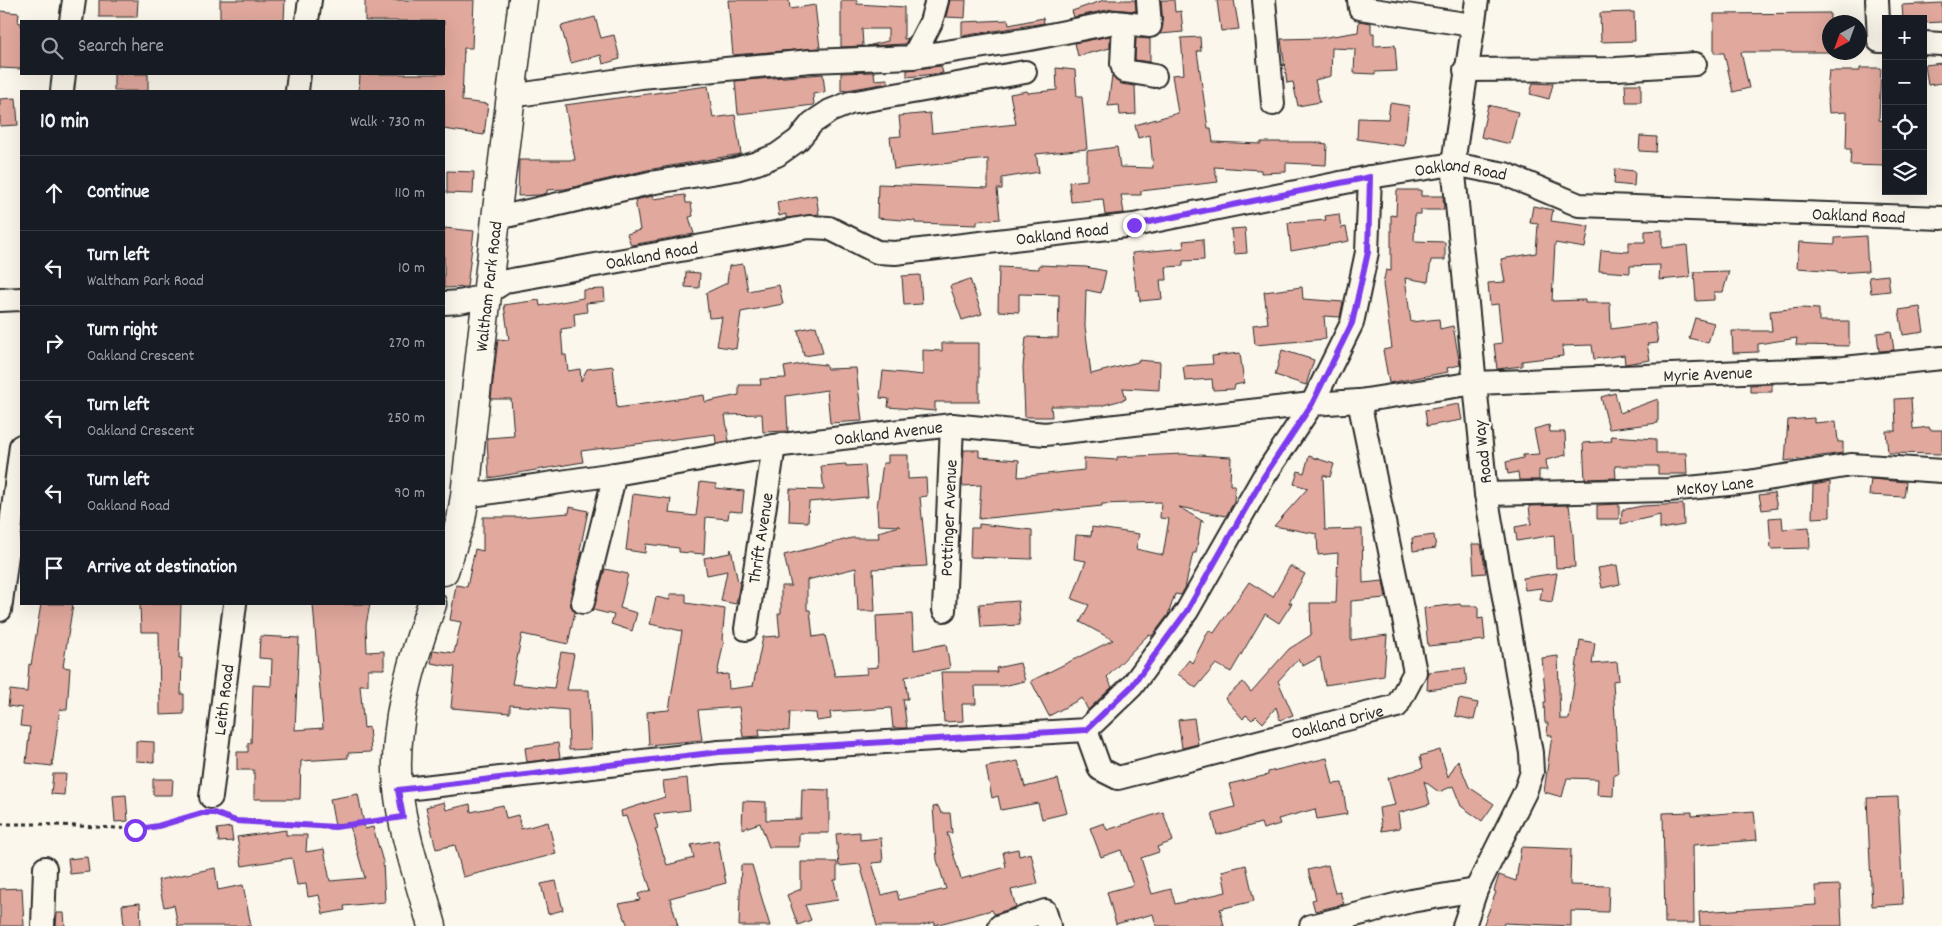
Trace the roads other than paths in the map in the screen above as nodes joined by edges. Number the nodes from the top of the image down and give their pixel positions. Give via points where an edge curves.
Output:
1 (74, 0) edge
2 (310, 0) edge
3 (523, 0) edge
4 (938, 0) edge
5 (1148, 0) edge
6 (1264, 0) edge
7 (1359, 0) edge
8 (1476, 0) edge
9 (1877, 0) edge
10 (71, 20) edge
11 (307, 20) edge
12 (1124, 23) junction
13 (1472, 25) junction
14 (1882, 41) edge
15 (1927, 43) edge
16 (1942, 44) edge
17 (914, 57) junction
18 (1695, 64) dead end
19 (1465, 70) junction
20 (1025, 72) dead end
21 (64, 75) edge
22 (299, 75) edge
23 (1155, 76) dead end
24 (62, 90) edge
25 (297, 90) edge
26 (511, 96) junction
27 (1273, 104) dead end
28 (1453, 164) junction
29 (1370, 177) junction
30 (498, 218) junction
31 (1942, 218) edge
32 (486, 294) junction
33 (20, 299) edge
34 (0, 300) edge
35 (445, 303) edge
36 (1942, 358) edge
37 (1475, 383) junction
38 (1359, 401) junction
39 (1312, 404) junction
40 (952, 425) junction
41 (774, 446) junction
42 (20, 454) edge
43 (1942, 471) edge
44 (615, 474) junction
45 (1486, 494) junction
46 (465, 496) junction
47 (445, 568) edge
48 (583, 602) dead end
49 (235, 605) edge
50 (432, 605) edge
51 (0, 610) edge
52 (944, 610) dead end
53 (746, 629) dead end
54 (1086, 730) junction
55 (398, 790) junction
56 (211, 808) road end
57 (45, 868) dead end
58 (1476, 890) junction
59 (43, 926) edge
60 (432, 926) edge
61 (1000, 926) edge
62 (1050, 926) edge
63 (1311, 926) edge
64 (1464, 926) edge

1 - 10 street
2 - 11 street
3 - 26 main road, Waltham Park Road
4 - 17 street via 932,22
5 - 12 street via 1150,26
6 - 27 street
7 - 13 street via 1360,8
8 - 13 street, Road Way
9 - 14 street via 1879,41
12 - 17 street
12 - 23 street via 1124,71
13 - 19 street, Road Way
15 - 16 street
17 - 26 street via 811,61 641,77
18 - 19 street via 1616,70
19 - 28 street, Road Way
20 - 30 street via 850,103 812,123 798,140 777,155 757,163 650,183
21 - 24 street
22 - 25 street
26 - 30 main road, Waltham Park Road
28 - 29 street, Oakland Road
28 - 31 street, Oakland Road via 1505,174 1579,205
28 - 37 street, Road Way
29 - 32 street, Oakland Road via 1134,225 895,253 877,252 829,228 809,227 506,280
29 - 39 street via 1368,252 1352,323
30 - 32 main road, Waltham Park Road
32 - 35 street, Oakland Road via 466,302
32 - 46 main road, Waltham Park Road
33 - 34 street
36 - 37 street, Myrie Avenue via 1844,368
37 - 38 street, Myrie Avenue
37 - 45 street, Road Way
38 - 39 street, Oakland Avenue
38 - 54 street, Oakland Drive via 1415,672 1396,706 1118,778 1100,769
39 - 40 street, Oakland Avenue via 1045,434
39 - 54 street via 1263,478 1187,611 1132,686
40 - 41 street, Oakland Avenue
40 - 52 street, Pottinger Avenue
41 - 44 street, Oakland Avenue
41 - 53 street, Thrift Avenue
42 - 51 street
43 - 45 street, McKoy Lane via 1850,465 1748,482 1669,490
44 - 46 street, Oakland Avenue
44 - 48 street
45 - 58 street, Road Way via 1532,772
46 - 47 main road, Waltham Park Road via 461,520
49 - 56 street, Leith Road
50 - 55 main road via 411,666 403,703 398,738
54 - 55 street via 719,752
55 - 60 main road
57 - 59 street
58 - 63 street via 1410,901
58 - 64 street, Road Way
61 - 62 street via 1045,911

